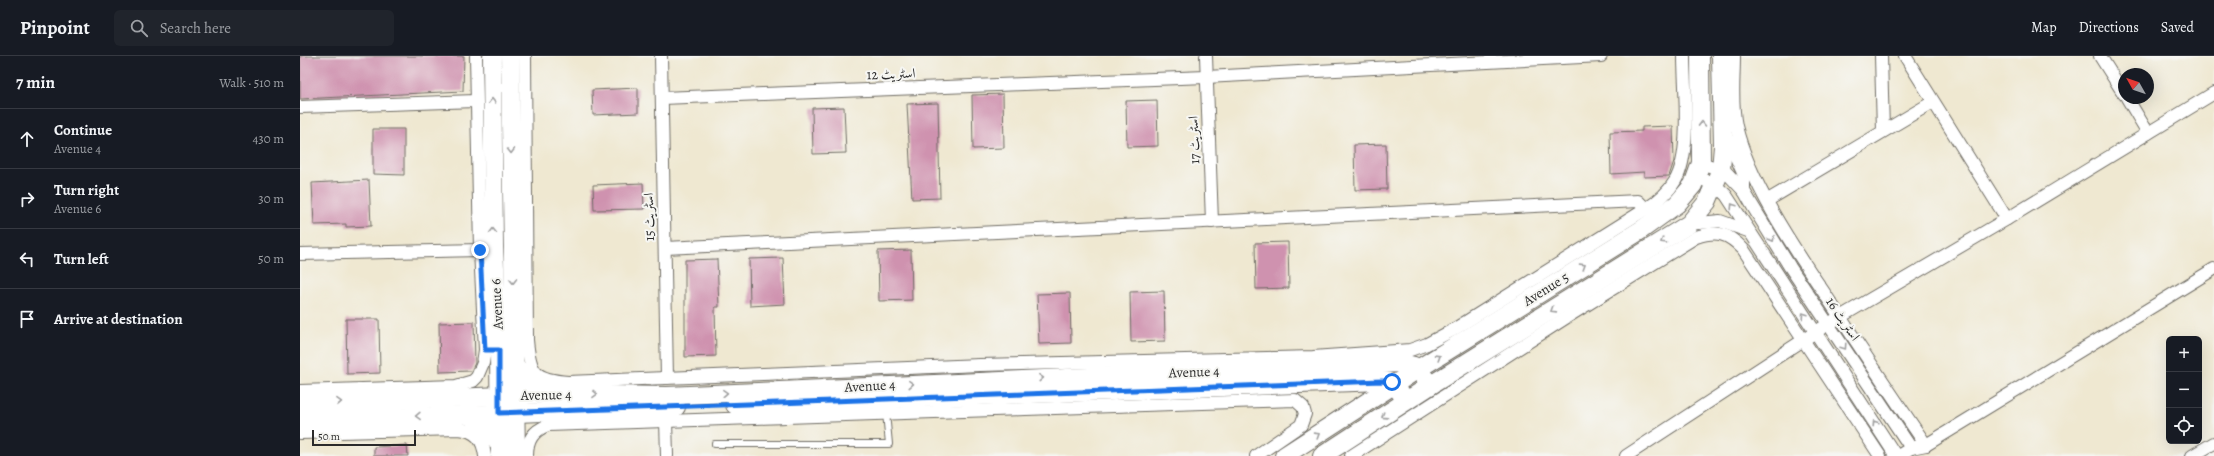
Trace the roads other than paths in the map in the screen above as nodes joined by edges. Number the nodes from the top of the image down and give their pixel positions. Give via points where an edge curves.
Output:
1 (476, 56) edge
2 (492, 56) edge
3 (510, 56) edge
4 (525, 56) edge
5 (661, 56) edge
6 (1206, 56) edge
7 (1601, 56) edge
8 (1684, 56) edge
9 (1700, 56) edge
10 (1721, 56) edge
11 (1734, 56) edge
12 (1881, 56) edge
13 (1905, 56) edge
14 (2100, 56) edge
15 (1206, 77) junction
16 (2118, 84) edge
17 (2214, 93) edge
18 (662, 98) junction
19 (476, 101) junction
20 (1933, 102) junction
21 (2131, 104) edge
22 (300, 107) edge
23 (1722, 127) junction
24 (1883, 131) junction
25 (2148, 133) junction
26 (1699, 170) junction
27 (1718, 177) junction
28 (1744, 191) junction
29 (1768, 200) junction
30 (1752, 205) joint
31 (1646, 209) junction
32 (2007, 219) junction
33 (1212, 222) junction
34 (1689, 224) junction
35 (1748, 231) junction
36 (665, 248) junction
37 (480, 250) junction
38 (300, 254) edge
39 (2214, 269) edge
40 (1840, 317) junction
41 (1828, 324) junction
42 (1816, 332) junction
43 (1805, 340) junction
44 (506, 351) junction
45 (1418, 369) junction
46 (666, 378) junction
47 (1395, 385) junction
48 (1430, 385) junction
49 (568, 388) junction
50 (300, 392) edge
51 (550, 394) junction
52 (1406, 401) junction
53 (300, 404) edge
54 (507, 404) junction
55 (468, 406) junction
56 (543, 412) junction
57 (886, 414) junction
58 (563, 418) junction
59 (666, 420) junction
60 (300, 421) edge
61 (447, 421) junction
62 (300, 433) edge
63 (2214, 443) edge
64 (715, 444) dead end
65 (1926, 445) junction
66 (1911, 448) junction
67 (512, 452) edge
68 (485, 456) edge
69 (667, 456) edge
70 (1256, 456) edge
71 (1284, 456) edge
72 (1322, 456) edge
73 (1351, 456) edge
74 (1626, 456) edge
75 (1880, 456) edge
76 (1897, 456) edge
77 (2192, 456) edge

1 - 19 street
44 -> 2 main road, Avenue 6 via 494,246
3 -> 44 main road, Avenue 6
4 - 44 street
5 - 18 street, اسٹریٹ 15
6 - 15 street, اسٹریٹ 17
7 - 15 street, اسٹریٹ 12
8 - 31 street via 1684,156 1675,181
26 -> 9 main road
10 - 23 main road, Avenue 5
11 - 29 street via 1736,125 1742,147
12 - 24 street
13 - 20 street
14 - 16 street
15 - 18 street, اسٹریٹ 12
15 - 33 street, اسٹریٹ 17
17 - 25 street
18 - 36 street, اسٹریٹ 15
19 - 22 street
19 - 37 street
20 - 24 street
20 - 32 street
21 - 25 street
23 - 27 main road, Avenue 5
23 - 28 street, Avenue 5 via 1744,175
24 - 29 street
25 - 32 street
26 - 27 street
45 -> 26 main road, Avenue 5 via 1656,221 1686,195
27 - 28 street via 1735,180
27 - 34 main road, Avenue 5 via 1707,202
35 -> 27 street
28 - 30 street, Avenue 5
29 - 40 street via 1789,240
30 -> 41 street, اسٹریٹ 16
31 - 33 street via 1638,201
31 - 46 street via 1453,330 1428,344 1410,350 1313,357 980,365
32 - 40 street
33 - 36 street
34 - 35 street via 1720,221
34 -> 48 main road, Avenue 5
42 -> 35 street
36 - 46 street, اسٹریٹ 15
37 - 38 street
37 - 44 street
39 - 65 street
40 - 41 street
40 - 65 street
41 - 42 street
41 -> 66 street, اسٹریٹ 16
42 - 43 street
76 -> 42 street
43 - 73 street via 1743,249 1728,236 1708,233 1567,317
43 - 74 street
43 - 75 street
44 - 49 street via 529,359 534,372 544,379
44 - 50 street via 483,363 477,377 465,385
44 - 51 main road via 536,386
44 - 54 main road, Avenue 6
44 - 55 main road
45 - 47 main road, Avenue 5
45 - 48 main road
49 -> 45 main road, Avenue 4 via 667,396 1402,363
46 - 49 street
47 - 52 main road
47 - 58 main road, Avenue 4 via 1382,381
71 -> 47 main road, Avenue 5
48 - 52 main road, Avenue 5
49 - 51 main road, Avenue 4
51 - 54 main road, Avenue 4
52 -> 72 main road, Avenue 5
53 -> 55 main road, Avenue 4
54 - 55 main road, Avenue 4
54 - 56 main road, Avenue 4
54 - 67 main road, Avenue 6
55 - 61 main road, Avenue 4
55 - 67 main road via 479,422
56 - 58 main road, Avenue 4
56 - 67 main road via 526,429
57 - 59 street
57 - 64 lane via 888,444
57 - 70 street via 1288,400 1299,403 1305,414 1301,425
58 - 59 street
58 - 67 street via 535,432 527,446
59 - 69 street
61 -> 60 main road, Avenue 4
61 - 62 street
61 - 68 street via 476,434 483,444
63 - 77 street
65 - 66 street
66 - 76 street

